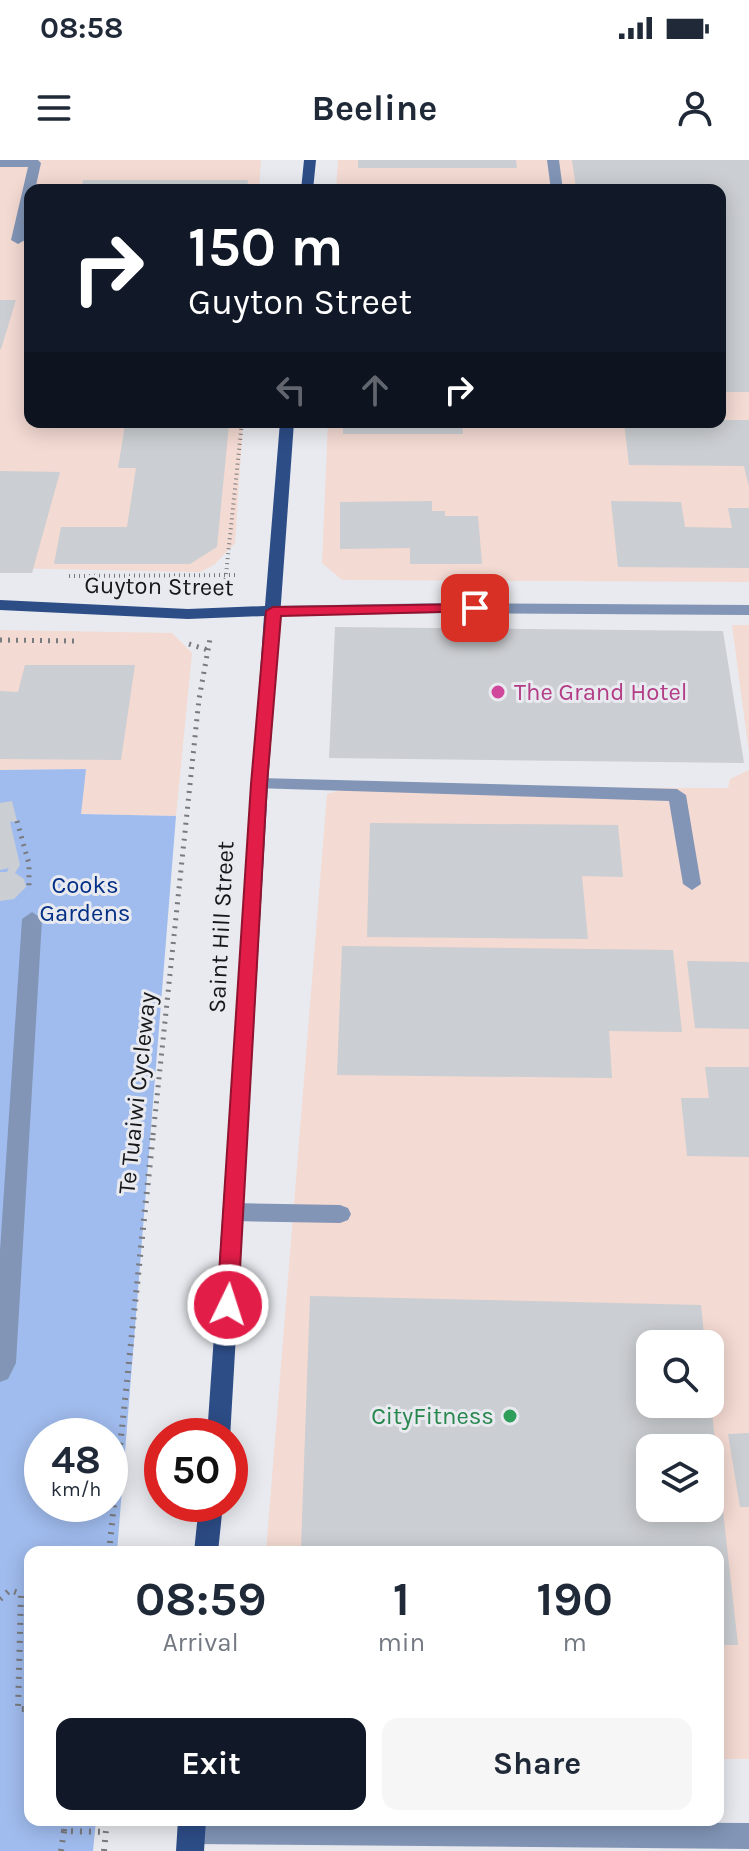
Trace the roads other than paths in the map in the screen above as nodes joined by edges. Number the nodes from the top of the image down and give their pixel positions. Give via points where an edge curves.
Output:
1 (310, 160) edge
2 (553, 160) edge
3 (0, 163) edge
4 (30, 184) edge
5 (308, 184) edge
6 (556, 184) edge
7 (24, 213) edge
8 (18, 240) dead end
9 (287, 428) edge
10 (0, 605) edge
11 (749, 610) edge
12 (273, 611) junction
13 (259, 784) junction
14 (692, 884) dead end
15 (32, 919) road end
16 (234, 1212) junction
17 (340, 1214) dead end
18 (0, 1372) edge
19 (220, 1418) edge
20 (209, 1522) edge
21 (207, 1546) edge
22 (191, 1834) edge
23 (749, 1836) edge

1 - 5 main road
2 - 6 street
3 - 4 street via 35,163
7 - 8 street
9 - 12 main road, Saint Hill Street
10 - 12 main road, Guyton Street via 188,614
11 - 12 street, Guyton Street
12 - 13 main road, Saint Hill Street
13 - 14 street via 677,795
13 - 16 main road, Saint Hill Street
15 - 18 street
16 - 17 street
16 - 19 main road, Saint Hill Street
20 - 21 main road
22 - 23 street

